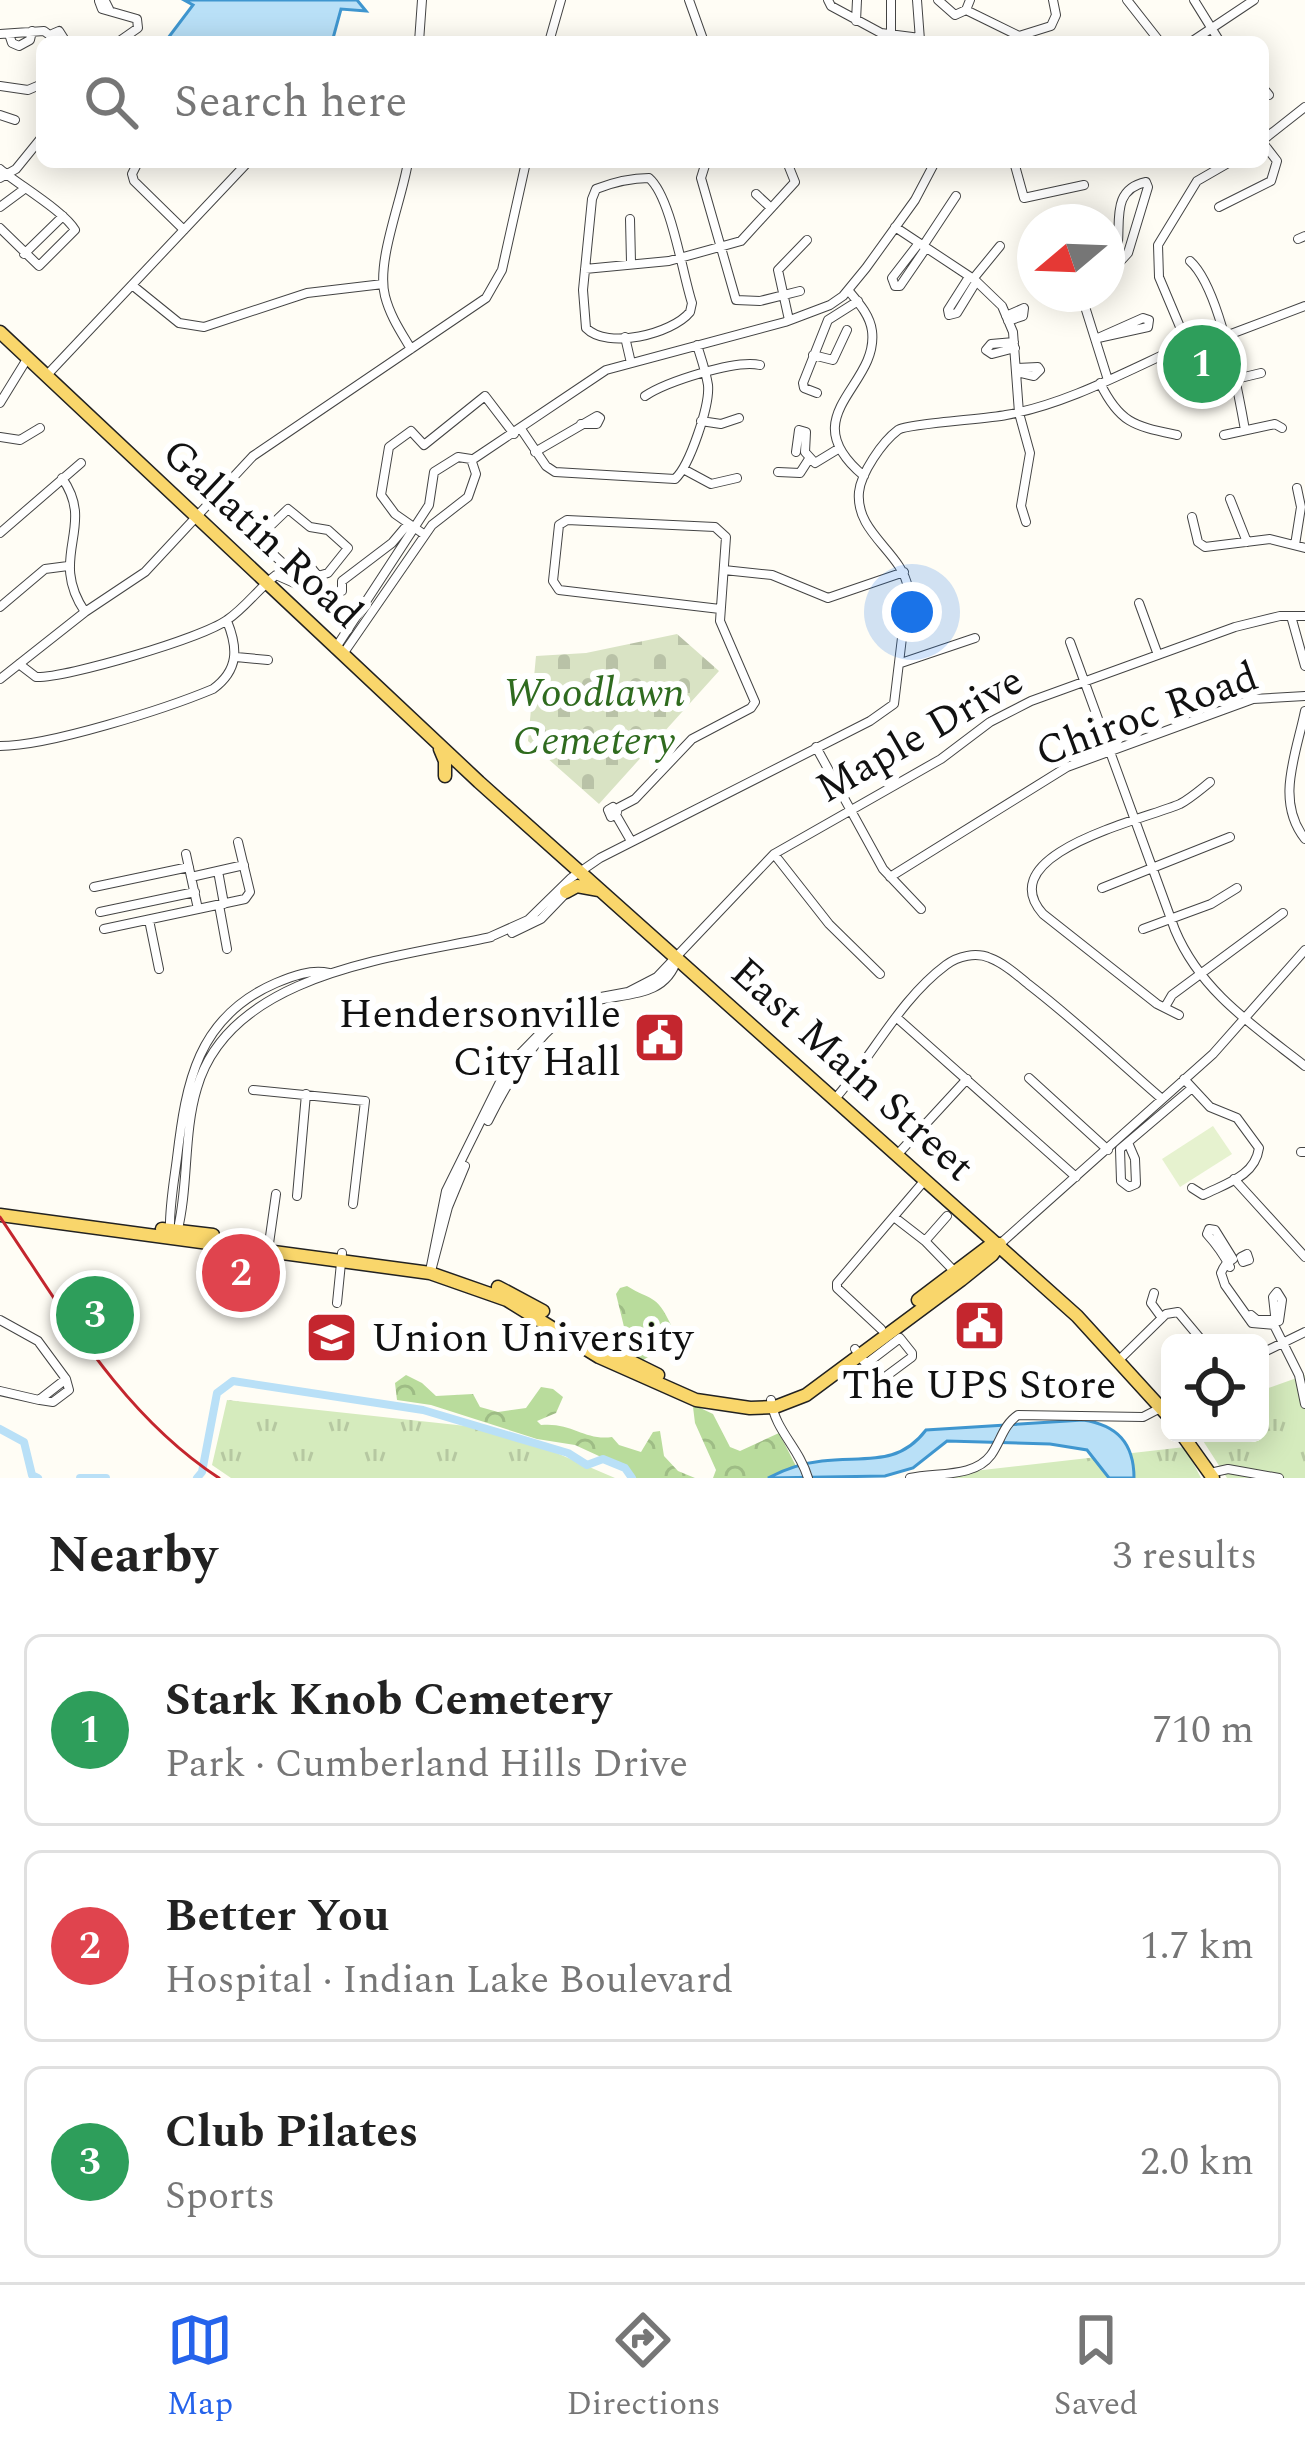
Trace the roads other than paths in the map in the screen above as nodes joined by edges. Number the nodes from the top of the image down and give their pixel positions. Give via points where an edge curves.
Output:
1 (422, 0) edge
2 (561, 0) edge
3 (689, 0) edge
4 (828, 0) edge
5 (857, 0) edge
6 (891, 0) edge
7 (917, 0) edge
8 (938, 0) edge
9 (970, 0) edge
10 (1053, 0) edge
11 (1127, 0) edge
12 (1193, 0) edge
13 (1253, 0) edge
14 (109, 9) dead end
15 (966, 10) junction
16 (856, 21) junction
17 (1210, 28) junction
18 (5, 34) edge
19 (891, 35) junction
20 (49, 36) edge
21 (127, 36) edge
22 (419, 36) edge
23 (550, 36) edge
24 (702, 36) edge
25 (897, 36) edge
26 (920, 36) edge
27 (1155, 36) edge
28 (1199, 36) edge
29 (1216, 36) edge
30 (0, 86) edge
31 (36, 87) edge
32 (1305, 107) edge
33 (0, 115) edge
34 (16, 120) dead end
35 (1269, 137) edge
36 (36, 144) edge
37 (1269, 151) edge
38 (135, 168) edge
39 (242, 168) edge
40 (407, 168) edge
41 (525, 168) edge
42 (704, 168) edge
43 (789, 168) edge
44 (931, 168) edge
45 (1015, 168) edge
46 (1220, 168) edge
47 (2, 174) edge
48 (1084, 185) dead end
49 (23, 190) junction
50 (755, 194) dead end
51 (956, 196) dead end
52 (0, 207) edge
53 (1220, 207) dead end
54 (771, 208) junction
55 (63, 216) junction
56 (630, 219) dead end
57 (896, 227) junction
58 (0, 228) edge
59 (184, 230) junction
60 (807, 240) dead end
61 (923, 246) junction
62 (1000, 246) dead end
63 (719, 248) junction
64 (24, 254) junction
65 (678, 258) junction
66 (1190, 261) dead end
67 (631, 262) junction
68 (584, 268) junction
69 (1107, 273) edge
70 (973, 279) junction
71 (383, 284) junction
72 (132, 285) junction
73 (848, 290) junction
74 (800, 291) dead end
75 (783, 295) junction
76 (858, 302) junction
77 (1305, 306) edge
78 (1088, 312) edge
79 (1089, 312) edge
80 (789, 320) junction
81 (847, 330) dead end
82 (0, 332) edge
83 (625, 337) junction
84 (1223, 337) junction
85 (1098, 338) junction
86 (697, 345) junction
87 (411, 349) junction
88 (813, 355) junction
89 (28, 358) junction
90 (631, 363) junction
91 (760, 365) dead end
92 (1261, 373) dead end
93 (705, 374) junction
94 (46, 376) junction
95 (1235, 379) junction
96 (1108, 380) junction
97 (817, 393) dead end
98 (645, 396) dead end
99 (0, 403) edge
100 (1019, 413) junction
101 (740, 418) dead end
102 (700, 421) junction
103 (581, 424) dead end
104 (40, 428) dead end
105 (1282, 428) dead end
106 (1245, 430) junction
107 (518, 431) junction
108 (1177, 435) dead end
109 (1223, 435) dead end
110 (0, 437) edge
111 (838, 449) junction
112 (535, 452) junction
113 (796, 452) dead end
114 (472, 460) junction
115 (809, 460) junction
116 (81, 463) dead end
117 (685, 470) junction
118 (778, 472) dead end
119 (864, 476) junction
120 (62, 478) junction
121 (737, 478) dead end
122 (1297, 488) dead end
123 (1230, 499) dead end
124 (195, 514) junction
125 (1192, 517) dead end
126 (1025, 523) dead end
127 (411, 526) junction
128 (0, 533) edge
129 (425, 535) junction
130 (1247, 542) junction
131 (1300, 547) edge
132 (68, 566) junction
133 (724, 570) junction
134 (904, 572) junction
135 (318, 576) junction
136 (266, 583) junction
137 (342, 591) dead end
138 (1139, 603) dead end
139 (0, 607) edge
140 (720, 610) junction
141 (85, 612) junction
142 (1292, 616) junction
143 (1305, 616) edge
144 (226, 620) junction
145 (346, 632) junction
146 (321, 635) junction
147 (975, 638) dead end
148 (1070, 642) dead end
149 (339, 652) junction
150 (1158, 655) junction
151 (236, 657) junction
152 (268, 660) dead end
153 (901, 663) junction
154 (20, 664) junction
155 (1305, 666) edge
156 (0, 680) edge
157 (1085, 682) junction
158 (1305, 696) edge
159 (1305, 711) edge
160 (436, 743) junction
161 (0, 746) edge
162 (816, 747) junction
163 (1110, 751) junction
164 (476, 780) junction
165 (1210, 782) dead end
166 (850, 810) junction
167 (1135, 820) junction
168 (1231, 837) dead end
169 (1305, 839) edge
170 (238, 842) dead end
171 (632, 842) junction
172 (187, 854) dead end
173 (774, 854) junction
174 (561, 855) junction
175 (244, 865) junction
176 (1153, 870) junction
177 (218, 871) junction
178 (190, 872) junction
179 (581, 872) junction
180 (890, 877) junction
181 (567, 886) junction
182 (94, 887) dead end
183 (1102, 888) dead end
184 (1237, 888) dead end
185 (600, 890) junction
186 (195, 892) junction
187 (221, 904) junction
188 (921, 909) dead end
189 (198, 910) junction
190 (100, 912) dead end
191 (1283, 913) dead end
192 (1171, 919) junction
193 (149, 920) junction
194 (104, 929) dead end
195 (1143, 929) dead end
196 (227, 949) dead end
197 (1305, 950) edge
198 (677, 959) junction
199 (159, 969) dead end
200 (880, 974) dead end
201 (1199, 974) junction
202 (1165, 1007) junction
203 (1179, 1015) dead end
204 (896, 1016) junction
205 (1244, 1018) junction
206 (1305, 1066) edge
207 (1029, 1078) dead end
208 (967, 1079) junction
209 (1184, 1079) junction
210 (819, 1086) junction
211 (846, 1086) junction
212 (1192, 1088) junction
213 (253, 1090) dead end
214 (306, 1094) junction
215 (1162, 1099) junction
216 (834, 1100) junction
217 (1146, 1122) junction
218 (1129, 1144) junction
219 (1108, 1150) junction
220 (897, 1155) junction
221 (1076, 1177) junction
222 (926, 1179) junction
223 (1234, 1179) junction
224 (1192, 1188) dead end
225 (276, 1194) dead end
226 (297, 1196) dead end
227 (945, 1196) junction
228 (353, 1204) dead end
229 (0, 1211) edge
230 (964, 1214) junction
231 (947, 1216) junction
232 (894, 1217) junction
233 (174, 1233) junction
234 (925, 1240) junction
235 (1000, 1244) junction
236 (268, 1246) junction
237 (980, 1253) junction
238 (342, 1257) junction
239 (1305, 1257) edge
240 (1235, 1262) dead end
241 (431, 1268) junction
242 (959, 1276) junction
243 (262, 1293) dead end
244 (1154, 1294) dead end
245 (337, 1303) dead end
246 (920, 1304) junction
247 (1162, 1318) junction
248 (0, 1320) edge
249 (881, 1329) junction
250 (1305, 1332) edge
251 (1196, 1334) edge
252 (1287, 1341) junction
253 (1269, 1350) edge
254 (860, 1356) junction
255 (1120, 1359) junction
256 (0, 1391) edge
257 (1161, 1403) edge
258 (771, 1404) junction
259 (1305, 1405) edge
260 (1161, 1412) edge
261 (1189, 1442) edge
262 (1216, 1473) edge
263 (808, 1478) edge
264 (910, 1478) edge
265 (1234, 1478) edge
266 (1280, 1478) edge

1 - 22 street
2 - 23 street
3 - 24 street
4 - 16 street
5 - 16 street
6 - 19 street
7 - 26 street
8 - 15 street via 955,15
9 - 15 street
10 - 15 street via 1051,26 1024,35
11 - 27 street
12 - 17 street
13 - 17 street
14 - 21 street via 137,19
16 - 19 street
17 - 28 street
17 - 29 street
18 - 20 street
19 - 25 street
30 - 31 street
32 - 35 street
33 - 34 street
36 - 47 street
37 - 53 street via 1276,161 1271,181
38 - 59 street via 134,181
39 - 59 street
40 - 71 street
41 - 87 street via 495,286
42 - 63 street
43 - 54 street via 795,182
44 - 57 street
45 - 48 street via 1024,198
46 - 96 street via 1197,182 1158,244 1159,277 1184,334 1178,348
47 - 49 street
49 - 52 street
49 - 55 street
50 - 54 street
51 - 61 street
54 - 63 street via 740,242
55 - 64 street
55 - 64 street via 75,230 44,265
56 - 67 street
57 - 61 street
57 - 73 street
58 - 64 street
59 - 72 street
60 - 75 street via 778,270
61 - 61 street via 892,278 895,286 900,286
61 - 70 street
62 - 70 street
63 - 65 street
63 - 75 street via 736,300
65 - 67 street
65 - 68 street via 656,184 634,178 596,189
65 - 83 street via 692,303 686,319
66 - 84 street
67 - 68 street
68 - 83 street via 588,333
69 - 69 street via 1118,255 1121,200 1146,182 1128,253
70 - 100 street via 1007,318
71 - 72 street via 307,293 204,327 175,320
71 - 87 street
72 - 94 street
73 - 76 street
73 - 80 street
74 - 75 street
75 - 80 street
76 - 88 street via 828,320
76 - 111 street via 873,343 842,402
77 - 84 street
78 - 96 street
79 - 85 street
80 - 86 street
81 - 88 street via 832,360
82 - 89 main road, Gallatin Road
83 - 90 street
84 - 95 street
85 - 85 street via 1143,318 1149,320 1145,328
85 - 96 street
86 - 90 street
86 - 93 street
87 - 124 street via 253,456
88 - 97 street via 803,386
89 - 94 main road, Gallatin Road
89 - 99 street
90 - 107 street via 606,370
91 - 93 street
92 - 95 street
93 - 98 street
93 - 102 street
94 - 124 main road, Gallatin Road
95 - 106 street
96 - 100 street
96 - 108 street via 1110,405 1125,421
100 - 119 street via 903,427
100 - 126 street via 1031,462
101 - 102 street
102 - 117 street
103 - 112 street
104 - 110 street via 20,440
105 - 106 street
106 - 109 street
107 - 112 street
107 - 114 street
107 - 127 street via 485,396 424,445 411,431 389,447 381,495
111 - 115 street via 819,464
111 - 119 street
112 - 117 street via 563,474 675,479
113 - 115 street via 796,434 804,430
114 - 127 street via 458,457 434,472 429,505
114 - 129 street via 468,497
115 - 118 street via 800,472
116 - 120 street
117 - 121 street via 711,484
119 - 134 street via 862,514
120 - 128 street
120 - 132 street via 75,504
122 - 131 street
123 - 130 street
124 - 136 main road, Gallatin Road
124 - 141 street via 145,572
125 - 130 street via 1202,546
127 - 129 street
127 - 137 street via 342,580
127 - 145 street
129 - 149 street
130 - 131 street via 1270,538
132 - 139 street via 45,569
132 - 141 street
133 - 134 street via 766,574 828,598
133 - 140 street
133 - 140 street via 726,537 715,527 567,520 558,528 559,590
134 - 153 street
135 - 135 street via 309,566 289,569 260,542 288,509 348,548
135 - 136 street via 301,586 276,575
136 - 144 street
136 - 146 main road, Gallatin Road
138 - 150 street
140 - 171 street via 754,705 692,739 616,812
141 - 154 street
142 - 143 street, Maple Drive
142 - 150 street, Maple Drive
142 - 155 street
144 - 151 street
144 - 154 street via 61,675 36,677
145 - 146 main road
145 - 149 street
146 - 149 main road, Gallatin Road
147 - 153 street
148 - 157 street
149 - 160 main road, Gallatin Road
150 - 157 street, Maple Drive
151 - 152 street
151 - 161 street via 221,684 190,699
153 - 162 street via 894,704 884,714
154 - 156 street
157 - 163 street
157 - 166 street, Maple Drive via 990,722
158 - 163 street, Chiroc Road via 1253,699
159 - 169 street via 1286,789
160 - 164 main road, Gallatin Road
160 - 164 main road via 446,761 443,777
162 - 166 street
162 - 171 street
163 - 167 street
163 - 180 street, Chiroc Road via 1047,778
164 - 174 main road
165 - 167 street
166 - 173 street, Maple Drive
166 - 180 street
167 - 176 street
167 - 202 street via 1047,860 1033,892 1043,914
168 - 176 street
170 - 175 street
171 - 179 street
172 - 178 street
173 - 198 street, Maple Drive
173 - 200 street
174 - 179 main road
174 - 181 main road
175 - 177 street
175 - 187 street via 249,896
176 - 183 street
176 - 192 street
177 - 178 street
177 - 187 street
178 - 182 street
178 - 186 street
179 - 181 street
179 - 185 main road
180 - 188 street
181 - 185 main road
181 - 233 street via 522,931 329,973 265,1002 233,1028 209,1058 195,1099
184 - 192 street
185 - 198 main road, East Main Street via 629,917 633,934 646,933
186 - 189 street
186 - 190 street
187 - 189 street
187 - 196 street
189 - 193 street
191 - 201 street
192 - 195 street
192 - 201 street
193 - 194 street
193 - 199 street
197 - 205 street
198 - 210 main road, East Main Street
198 - 241 street, Maple Drive via 661,982 576,1008 513,1066 460,1169
201 - 202 street
201 - 205 street
202 - 203 street
204 - 208 street
204 - 211 street
204 - 215 street via 949,963 989,957
205 - 206 street
205 - 209 street
207 - 219 street
208 - 220 street
208 - 221 street
209 - 212 street
209 - 215 street
210 - 211 main road
210 - 216 main road, East Main Street
211 - 216 street
212 - 217 street
212 - 223 street via 1256,1141 1256,1163
213 - 214 street
214 - 226 street
214 - 228 street via 365,1101
215 - 217 street
216 - 220 main road, East Main Street
217 - 218 street
217 - 219 street
218 - 218 street via 1118,1155 1129,1186 1136,1184
219 - 221 street
220 - 222 main road, East Main Street
221 - 235 street
222 - 227 main road, East Main Street
222 - 232 street
223 - 224 street via 1203,1195
223 - 239 street
225 - 236 street
227 - 230 main road, East Main Street
227 - 231 main road
229 - 233 main road
230 - 231 main road
230 - 235 main road, East Main Street
230 - 237 main road via 982,1241
231 - 234 street
232 - 234 street
232 - 249 street via 837,1283
233 - 236 main road
234 - 242 street
235 - 237 main road
235 - 242 main road
235 - 255 main road, East Main Street
236 - 238 main road
236 - 243 street
237 - 242 main road
238 - 241 main road
238 - 245 street
240 - 252 street via 1221,1273 1231,1290 1252,1320 1275,1320
241 - 258 main road via 514,1294 651,1376
242 - 246 main road
244 - 247 street
246 - 249 main road
246 - 254 main road
247 - 251 street via 1178,1312
247 - 255 street
248 - 256 street via 38,1341 66,1379 39,1400
249 - 254 main road
250 - 252 street
252 - 253 street
252 - 259 street
254 - 254 street via 900,1338 912,1353 881,1380
254 - 258 main road
255 - 257 main road, East Main Street
258 - 263 street
260 - 264 street via 1018,1415 973,1472
261 - 262 main road
262 - 265 street
262 - 266 street

